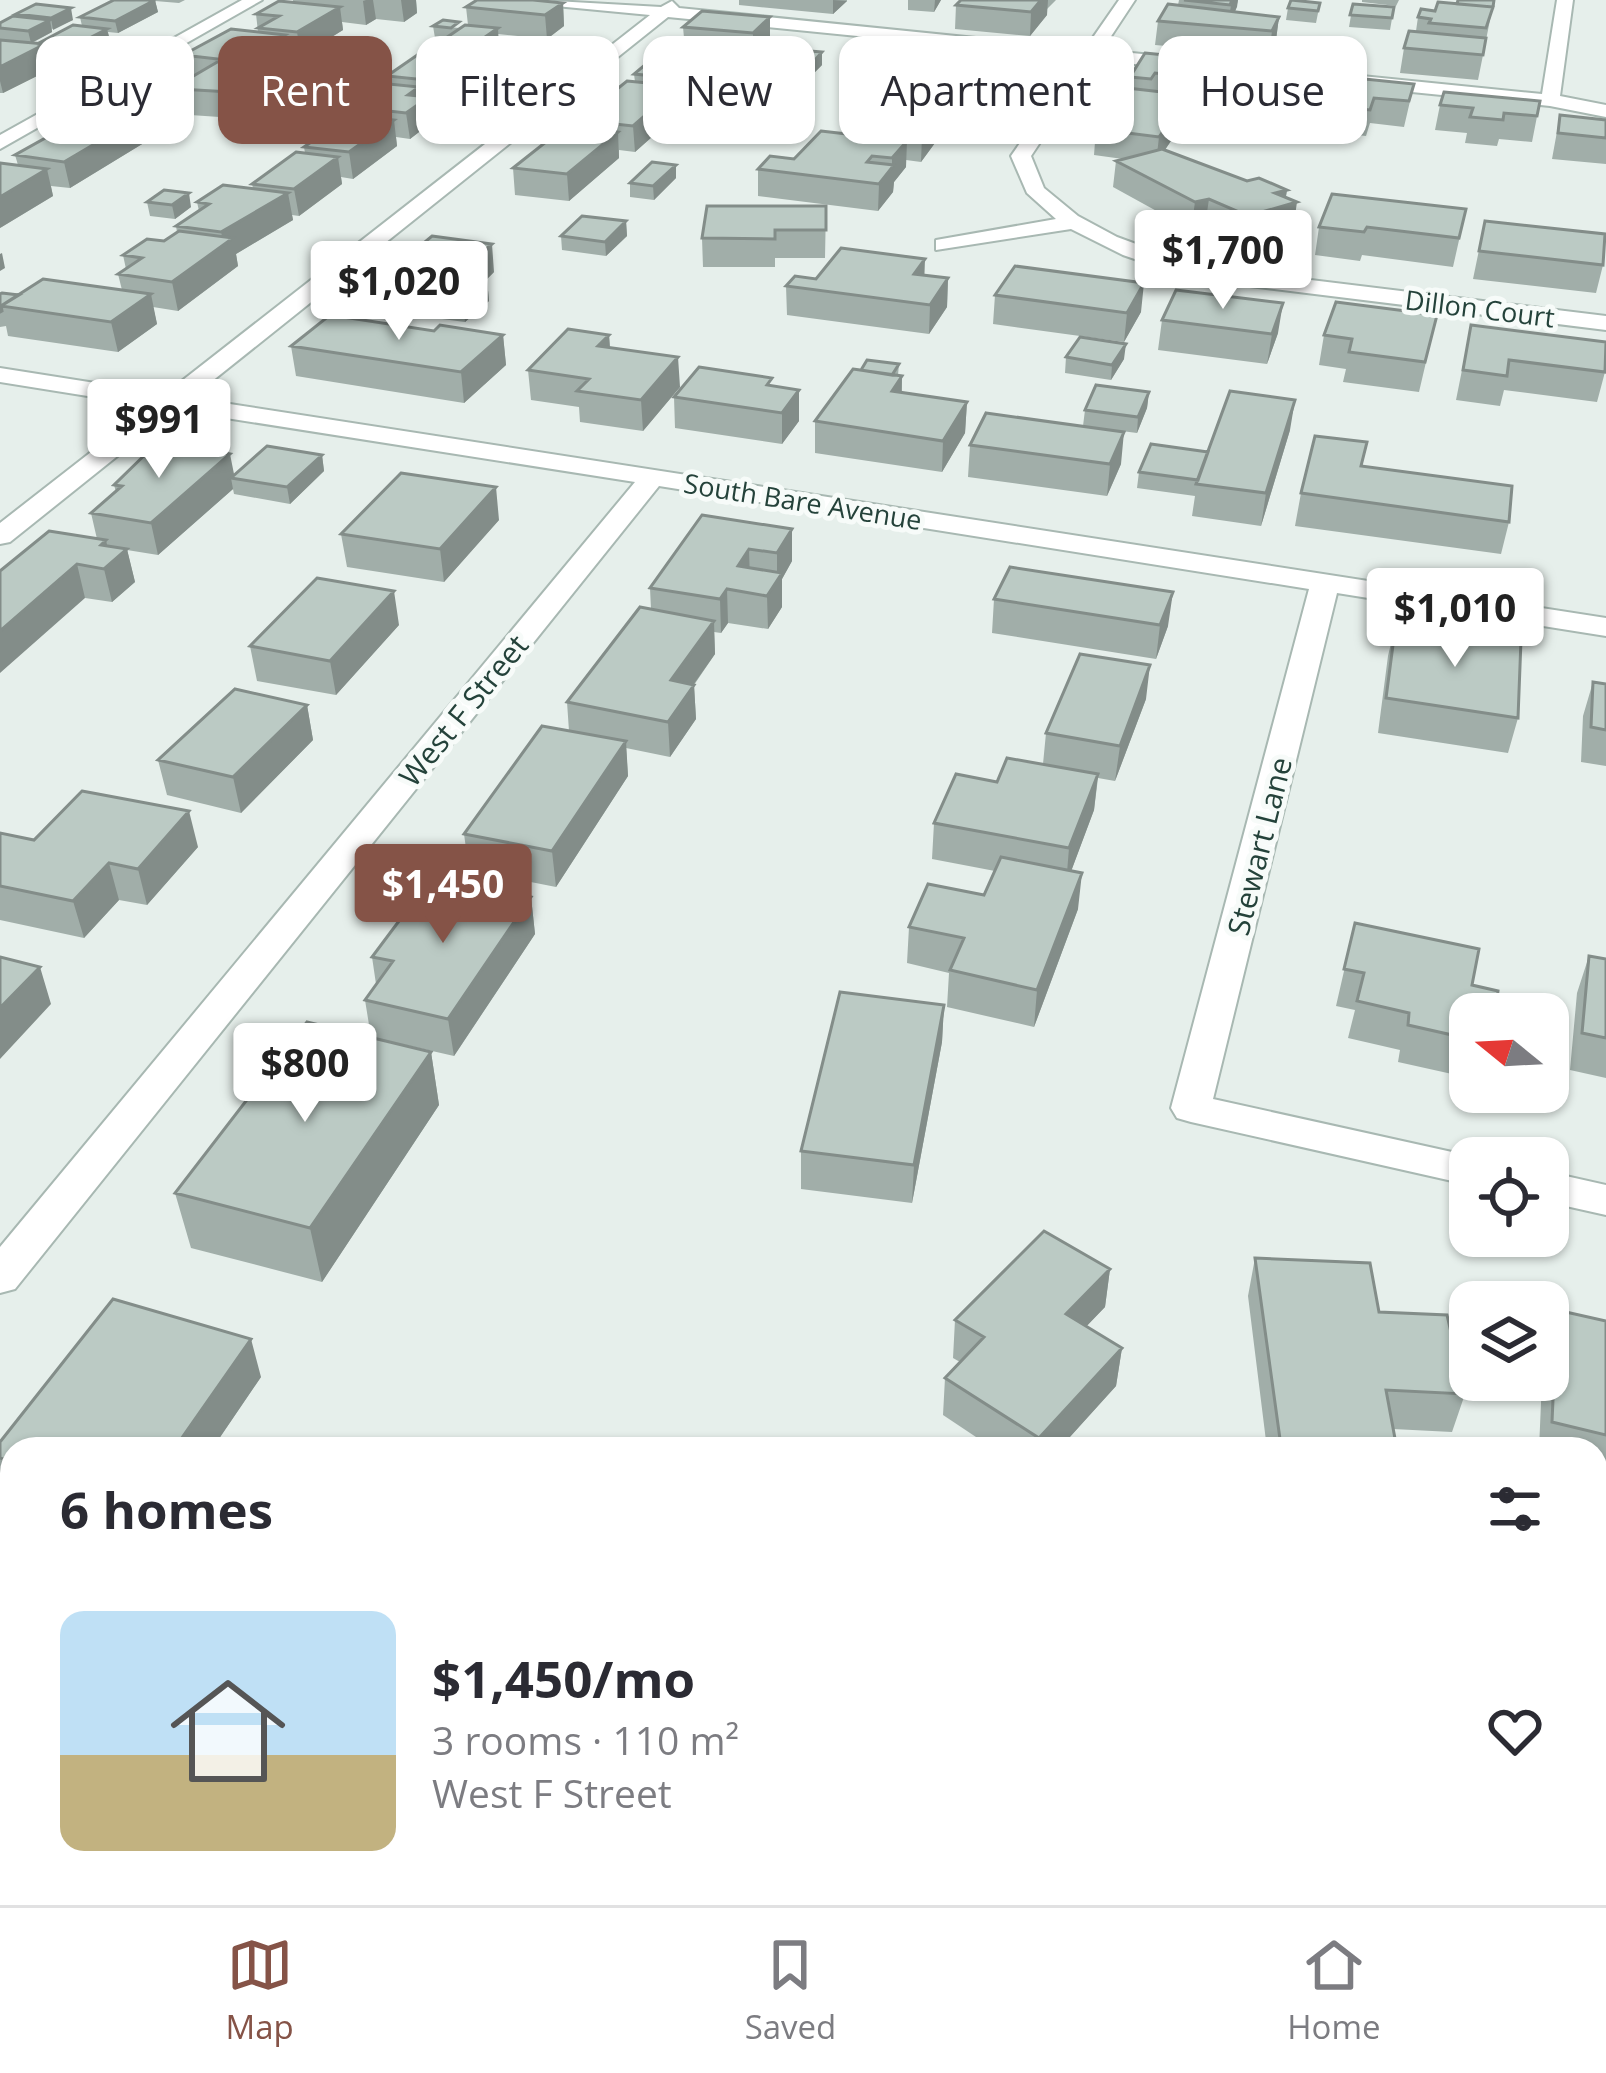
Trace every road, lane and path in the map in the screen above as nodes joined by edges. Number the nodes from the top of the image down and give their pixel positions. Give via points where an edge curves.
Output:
1 (254, 0) edge
2 (545, 0) edge
3 (1126, 0) edge
4 (1565, 0) edge
5 (672, 6) edge
6 (945, 36) edge
7 (1102, 36) edge
8 (1134, 56) edge
9 (1550, 100) junction
10 (1606, 111) edge
11 (0, 143) edge
12 (1029, 144) edge
13 (1078, 222) junction
14 (944, 245) dead end
15 (1606, 323) edge
16 (0, 375) edge
17 (172, 401) junction
18 (652, 477) junction
19 (0, 536) edge
20 (1325, 584) junction
21 (1606, 627) edge
22 (1449, 1165) edge
23 (1569, 1192) edge
24 (1606, 1200) edge
25 (0, 1277) edge

1 - 11 street
2 - 5 street
3 - 7 street
4 - 9 street
5 - 6 street
5 - 17 street
8 - 9 street
9 - 10 street
12 - 13 street, Dillon Court via 1021,156 1035,190
13 - 14 street
13 - 15 street, Dillon Court via 1193,272
16 - 17 street, South Bare Avenue
17 - 18 street, South Bare Avenue
17 - 19 street
18 - 20 street, South Bare Avenue
18 - 25 street, West F Street
20 - 21 street, South Bare Avenue
20 - 22 street, Stewart Lane via 1191,1108
23 - 24 street

